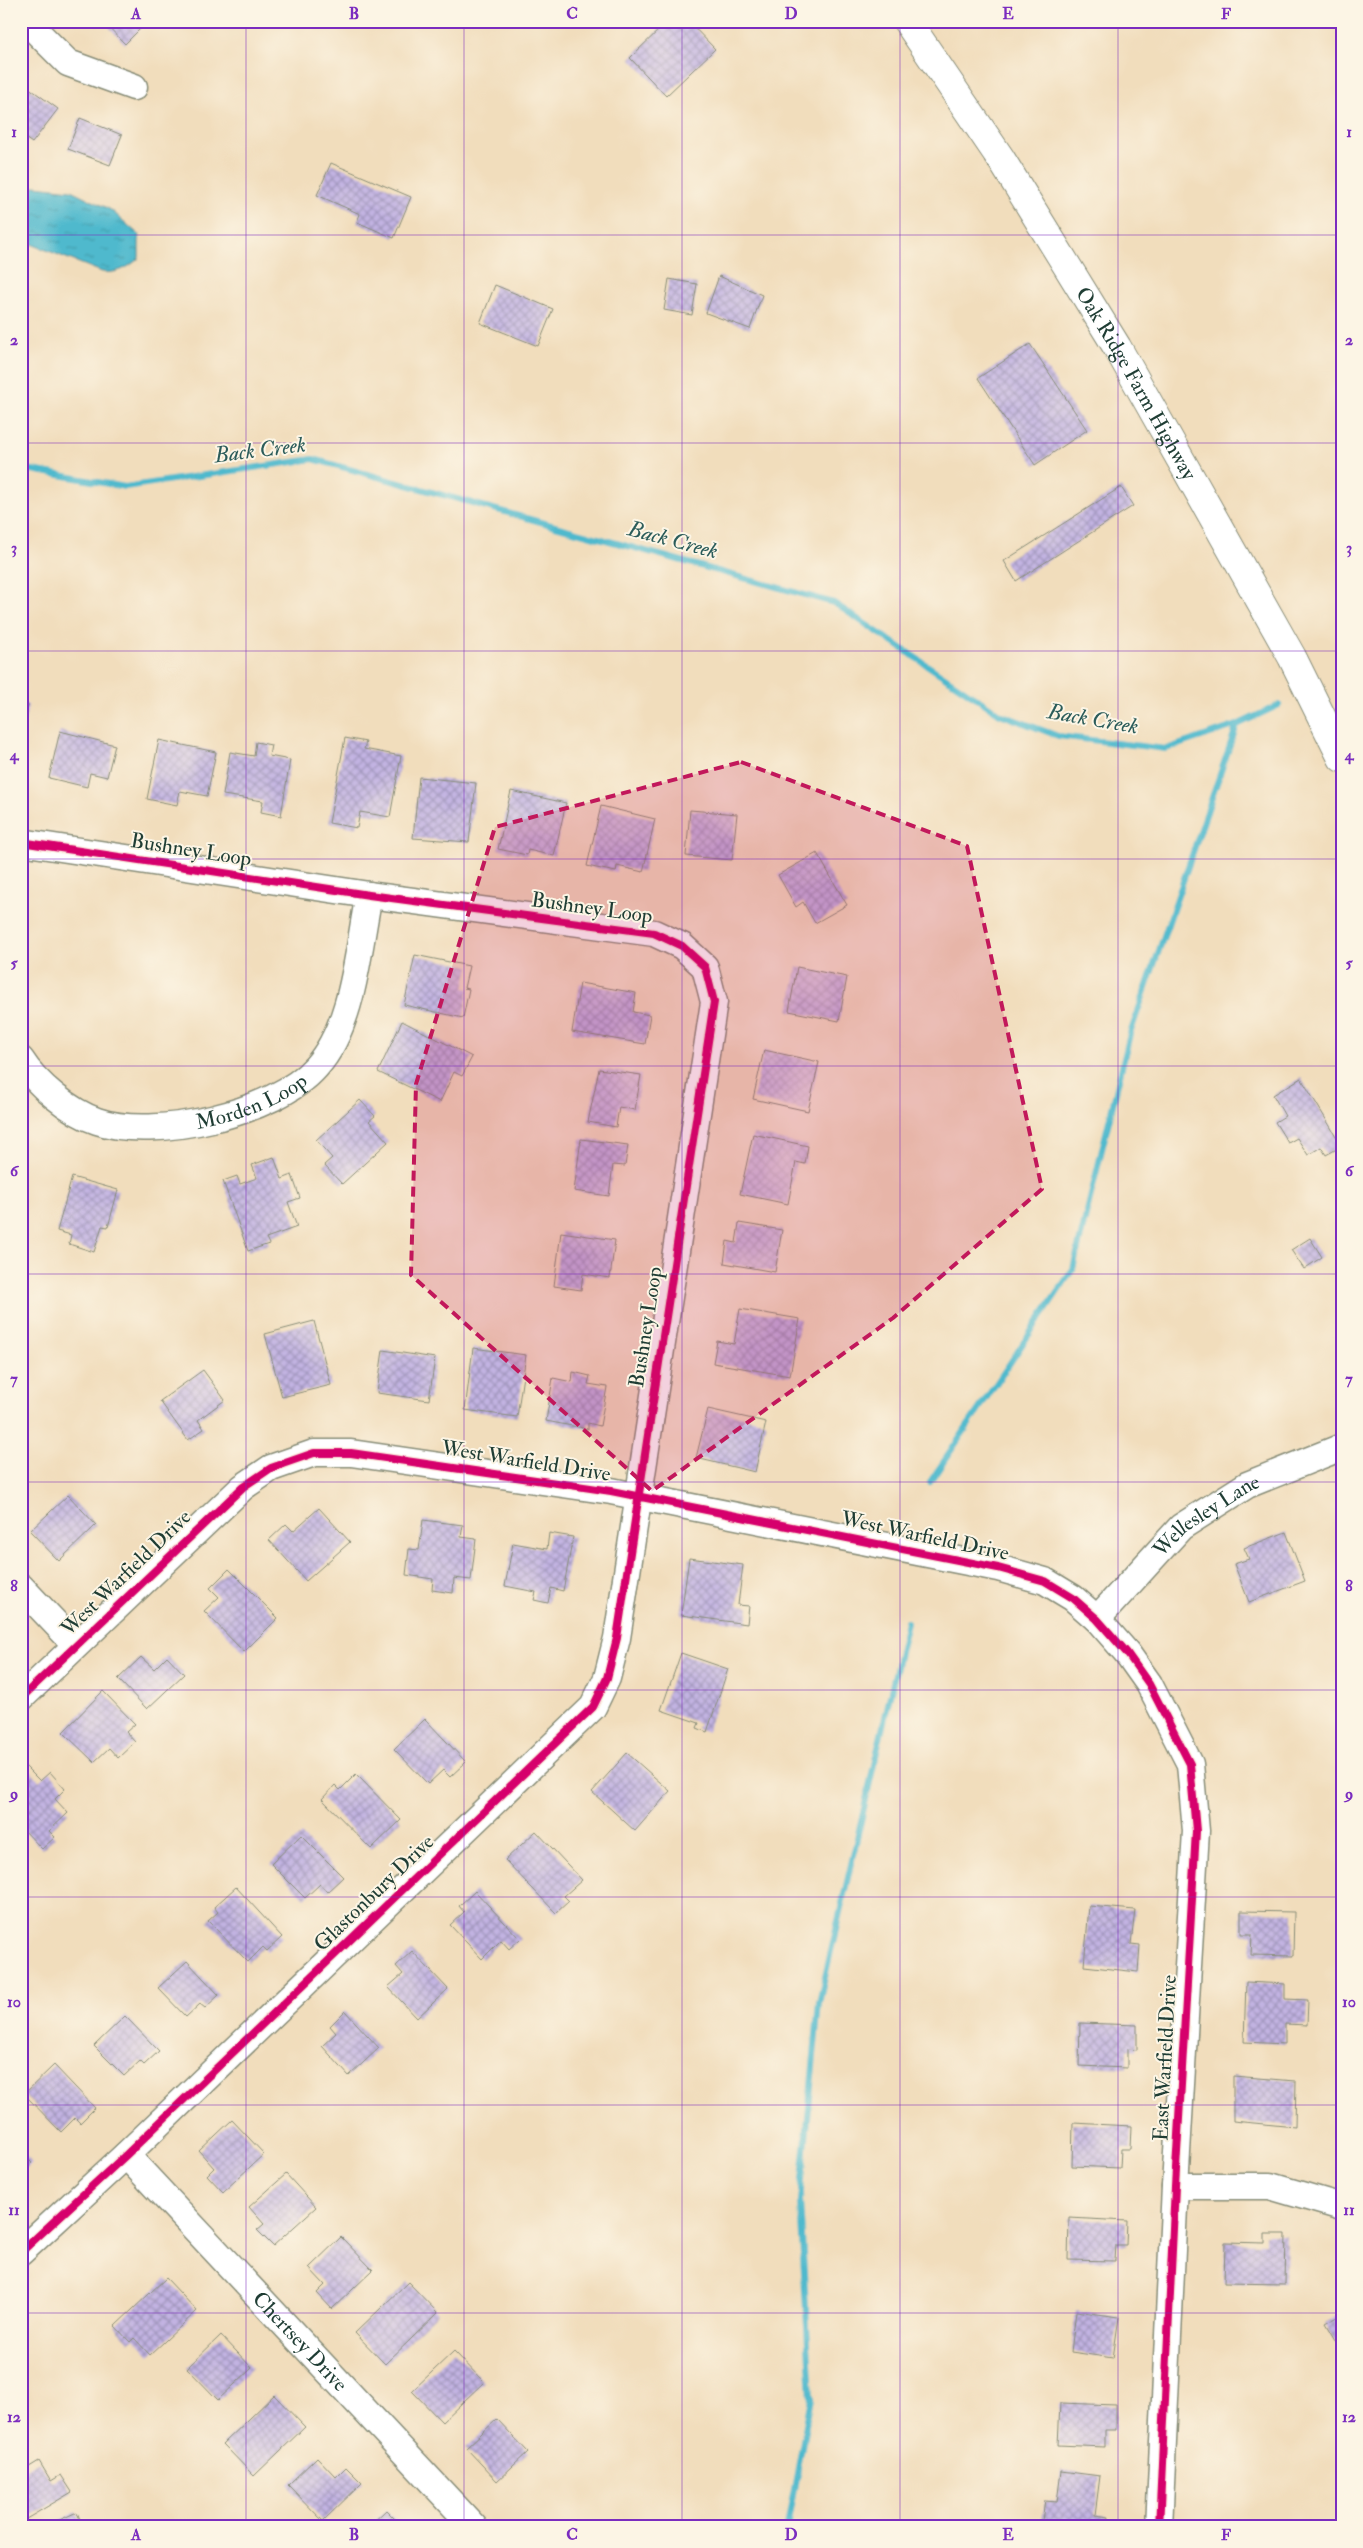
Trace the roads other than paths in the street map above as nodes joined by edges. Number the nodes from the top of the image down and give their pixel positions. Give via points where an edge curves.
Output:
1 (26, 21) edge
2 (907, 21) edge
3 (134, 87) dead end
4 (1342, 758) edge
5 (21, 842) edge
6 (368, 895) junction
7 (21, 1060) edge
8 (1342, 1447) edge
9 (638, 1497) junction
10 (21, 1587) edge
11 (1097, 1619) junction
12 (76, 1645) junction
13 (21, 1698) edge
14 (126, 2155) junction
15 (1175, 2186) junction
16 (1342, 2206) edge
17 (21, 2252) edge
18 (474, 2527) edge
19 (1159, 2527) edge

1 - 3 street via 68,63
2 - 4 main road, Oak Ridge Farm Highway via 1001,159 1117,347 1292,657
5 - 6 street, Bushney Loop
6 - 7 street, Morden Loop via 347,1008 336,1036 317,1067 269,1102 177,1126 130,1128 96,1121 58,1100
6 - 9 street, Bushney Loop via 654,933 682,946 705,967 714,1002
8 - 11 street, Wellesley Lane via 1247,1485 1180,1527
9 - 11 street, West Warfield Drive via 1045,1580
9 - 12 street, West Warfield Drive via 352,1453 314,1453 271,1468 243,1487
9 - 14 street, Glastonbury Drive via 617,1638 607,1678 593,1707
10 - 12 street
11 - 15 street, East Warfield Drive via 1149,1684 1190,1764 1196,1831
12 - 13 street, West Warfield Drive
14 - 17 street, Glastonbury Drive
14 - 18 street, Chertsey Drive
15 - 16 street via 1270,2186
15 - 19 street, East Warfield Drive

